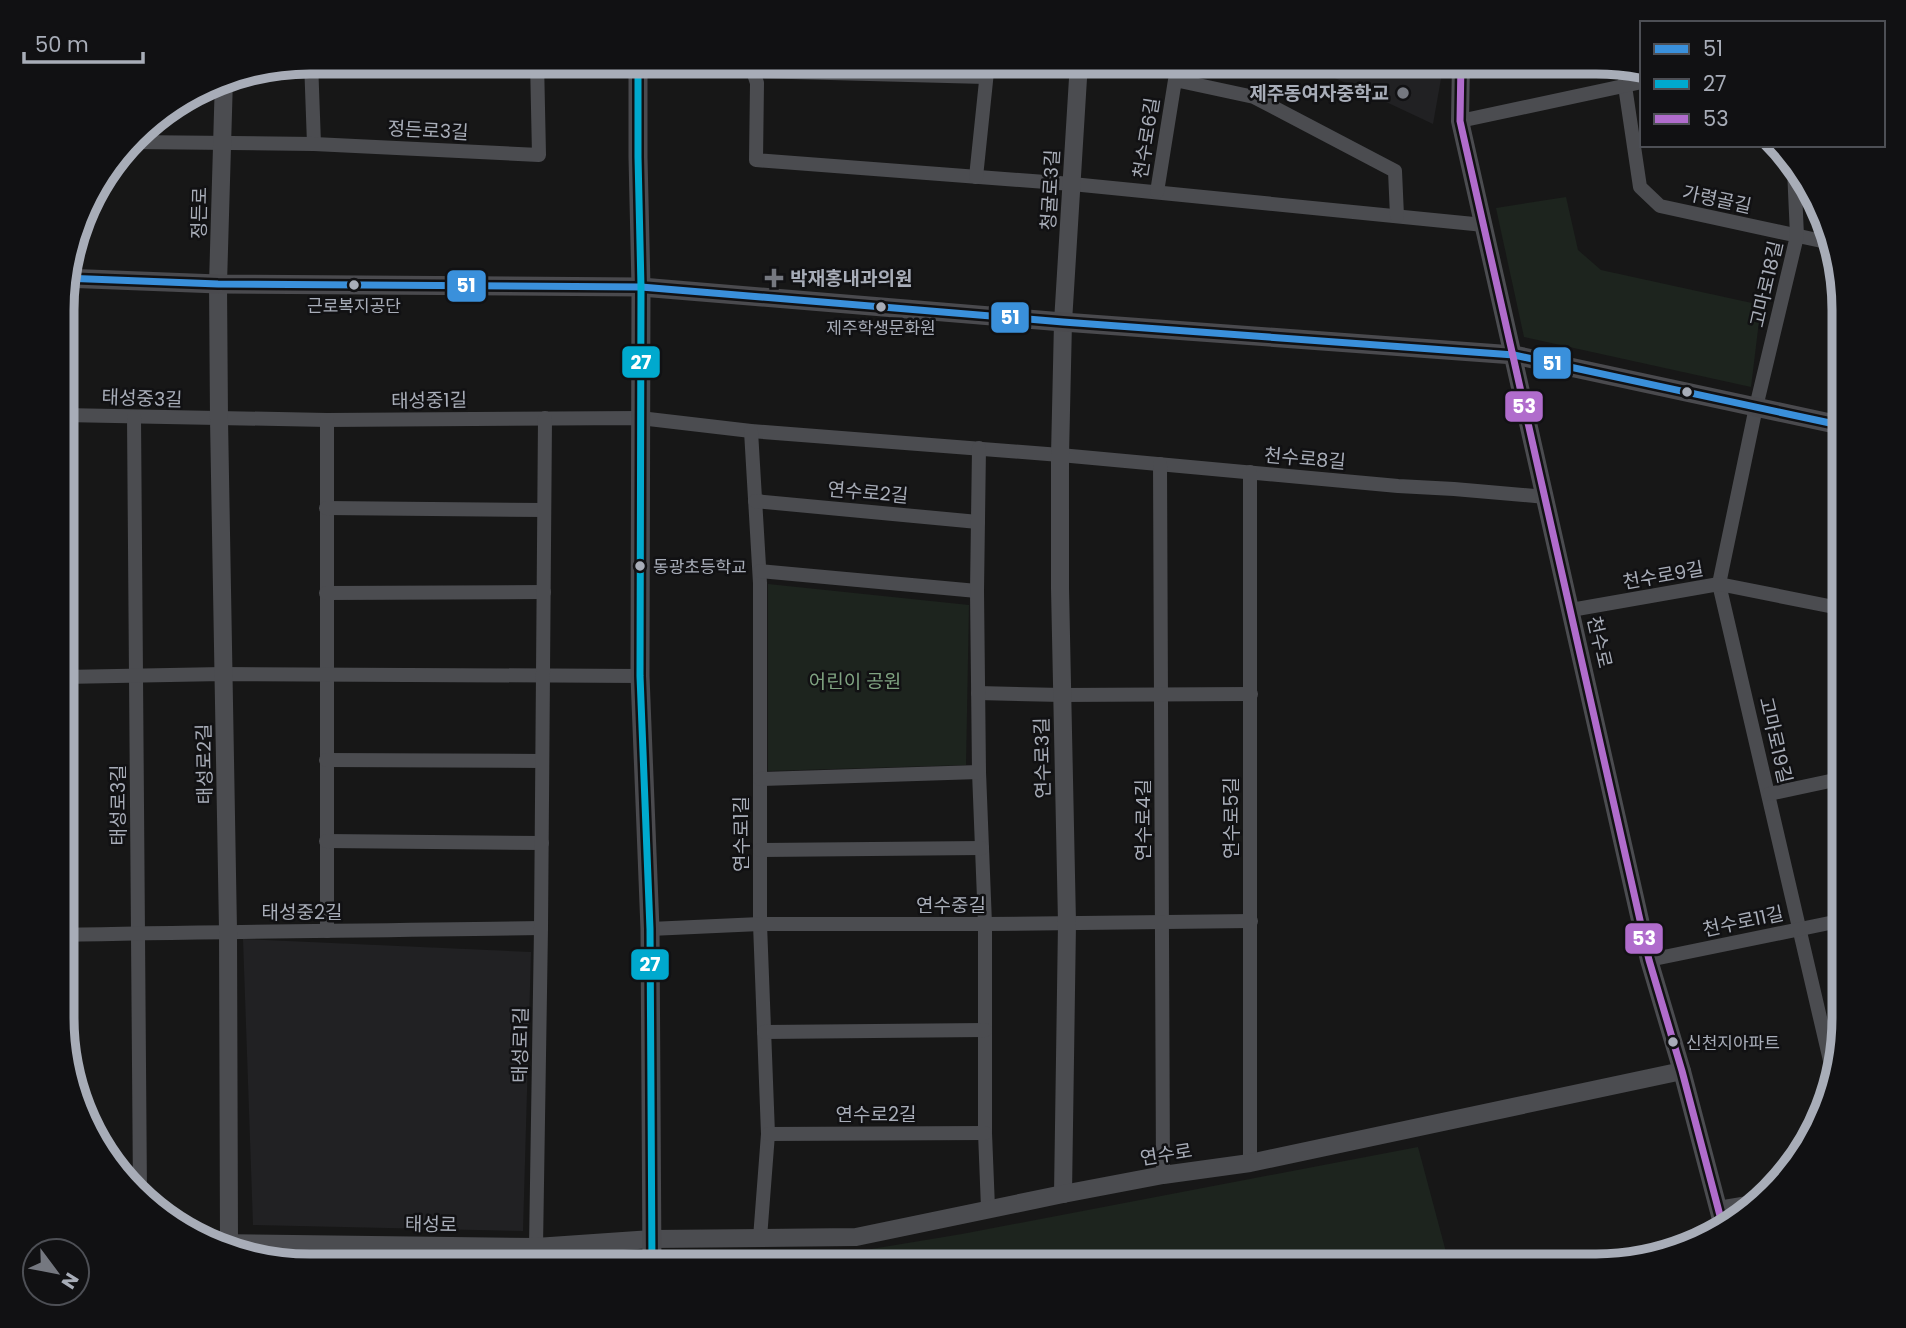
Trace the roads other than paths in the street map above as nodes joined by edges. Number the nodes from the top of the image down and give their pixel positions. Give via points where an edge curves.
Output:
1 (312, 74) edge
2 (537, 74) edge
3 (638, 74) edge
4 (755, 74) edge
5 (922, 74) edge
6 (986, 74) edge
7 (1078, 74) edge
8 (1461, 74) edge
9 (1625, 76) edge
10 (986, 77) junction
11 (1640, 82) edge
12 (1625, 86) junction
13 (223, 90) edge
14 (1460, 121) junction
15 (144, 142) edge
16 (221, 142) junction
17 (314, 144) junction
18 (976, 177) junction
19 (1795, 181) edge
20 (1072, 184) junction
21 (1157, 192) junction
22 (1397, 216) junction
23 (1484, 225) junction
24 (1797, 236) junction
25 (1822, 241) edge
26 (76, 279) edge
27 (218, 284) junction
28 (641, 287) junction
29 (1063, 322) junction
30 (1514, 355) junction
31 (1756, 407) junction
32 (74, 415) edge
33 (134, 417) junction
34 (545, 418) junction
35 (640, 418) junction
36 (219, 419) junction
37 (327, 420) junction
38 (1832, 423) edge
39 (751, 431) junction
40 (979, 448) junction
41 (1060, 455) junction
42 (1160, 464) junction
43 (1250, 472) junction
44 (1546, 496) junction
45 (755, 501) junction
46 (327, 508) junction
47 (544, 510) junction
48 (978, 522) junction
49 (760, 570) junction
50 (1719, 584) junction
51 (977, 591) junction
52 (544, 592) junction
53 (326, 593) junction
54 (1832, 607) edge
55 (1571, 610) junction
56 (223, 674) junction
57 (326, 675) junction
58 (136, 676) junction
59 (543, 676) junction
60 (640, 676) junction
61 (74, 677) edge
62 (978, 693) junction
63 (1162, 694) junction
64 (1251, 694) junction
65 (1062, 695) junction
66 (326, 760) junction
67 (542, 761) junction
68 (978, 772) junction
69 (760, 779) junction
70 (1832, 781) edge
71 (1769, 794) junction
72 (327, 841) junction
73 (542, 843) junction
74 (982, 848) junction
75 (760, 850) junction
76 (1251, 921) junction
77 (1163, 922) junction
78 (1832, 922) edge
79 (1068, 923) junction
80 (760, 924) junction
81 (985, 924) junction
82 (541, 928) junction
83 (650, 929) junction
84 (1799, 929) junction
85 (228, 930) junction
86 (327, 932) junction
87 (138, 933) junction
88 (74, 935) edge
89 (1650, 960) junction
90 (985, 1030) junction
91 (764, 1032) junction
92 (1830, 1046) edge
93 (1682, 1071) junction
94 (985, 1133) junction
95 (768, 1135) junction
96 (1250, 1163) junction
97 (1163, 1175) junction
98 (140, 1182) edge
99 (1063, 1194) junction
100 (1742, 1204) edge
101 (988, 1208) junction
102 (1718, 1208) junction
103 (1721, 1219) edge
104 (760, 1238) junction
105 (652, 1239) junction
106 (229, 1240) edge
107 (234, 1242) edge
108 (537, 1247) junction
109 (652, 1254) edge

1 - 17 street
2 - 17 street, 정든로3길 via 539,155
3 - 28 main road
4 - 18 street, 천수로6길 via 756,160
5 - 10 street, 천수로6길
6 - 10 street
7 - 20 street, 청귤로3길
8 - 14 street, 천수로
9 - 12 street, 가령골길
10 - 18 street
11 - 12 street
12 - 14 street
12 - 24 street, 가령골길 via 1640,187 1660,206
13 - 16 street, 정든로
14 - 23 street, 천수로
15 - 16 street
16 - 17 street, 정든로3길
16 - 27 street, 정든로
18 - 20 street, 천수로6길
19 - 24 street, 고마로18길
20 - 21 street, 천수로6길
20 - 29 street, 청귤로3길
21 - 22 street, 천수로6길
21 - 22 street, 천수로6길 via 1175,80 1254,97 1395,171
22 - 23 street, 천수로6길
23 - 30 street, 천수로
24 - 25 street, 가령골길
24 - 31 street, 고마로18길
26 - 27 main road
27 - 28 main road
27 - 36 street, 태성로2길
28 - 29 main road
28 - 35 main road
29 - 30 main road
29 - 41 street, 연수로3길
30 - 31 main road
30 - 44 street, 천수로
31 - 38 main road
31 - 50 street, 고마로19길
32 - 33 street, 태성중3길
33 - 36 street, 태성중3길
33 - 58 street, 태성로3길
34 - 35 street, 태성중1길
34 - 37 street, 태성중1길
34 - 47 street, 태성로1길
35 - 39 street
35 - 60 main road
36 - 37 street, 태성중1길
36 - 56 street, 태성로2길
37 - 46 street
39 - 40 street
39 - 45 street, 연수로1길
40 - 41 street
40 - 48 street
41 - 42 street, 천수로8길
41 - 65 street, 연수로3길
42 - 43 street, 천수로8길
42 - 63 street, 연수로4길
43 - 44 street, 천수로8길
43 - 64 street, 연수로5길
44 - 55 street, 천수로
45 - 48 street, 연수로2길
45 - 49 street, 연수로1길
46 - 47 street
46 - 53 street
47 - 52 street, 태성로1길
48 - 51 street
49 - 51 street
49 - 69 street, 연수로1길
50 - 54 street, 천수로9길
50 - 55 street, 천수로9길
50 - 71 street, 고마로19길
51 - 62 street
52 - 53 street
52 - 59 street, 태성로1길
53 - 57 street
55 - 89 street, 천수로
56 - 57 street
56 - 58 street
56 - 85 street, 태성로2길
57 - 59 street
57 - 66 street
58 - 61 street
58 - 87 street, 태성로3길
59 - 60 street
59 - 67 street, 태성로1길
60 - 83 main road
62 - 65 street
62 - 68 street
63 - 64 street
63 - 65 street
63 - 77 street, 연수로4길
64 - 76 street, 연수로5길
65 - 79 street, 연수로3길
66 - 67 street
66 - 72 street
67 - 73 street, 태성로1길
68 - 69 street
68 - 74 street
69 - 75 street, 연수로1길
70 - 71 street
71 - 84 street, 고마로19길
72 - 73 street
72 - 86 street
73 - 82 street, 태성로1길
74 - 75 street
74 - 81 street
75 - 80 street, 연수로1길
76 - 77 street, 연수중길
76 - 96 street, 연수로5길
77 - 79 street, 연수중길
77 - 97 street, 연수로4길
78 - 84 street, 천수로11길
79 - 81 street, 연수중길
79 - 99 street, 연수로3길
80 - 81 street, 연수중길
80 - 83 street, 연수중길
80 - 91 street, 연수로1길
81 - 90 street
82 - 86 street, 태성중2길
82 - 108 street, 태성로1길
83 - 105 main road
84 - 89 street, 천수로11길
84 - 92 street, 고마로19길
85 - 86 street, 태성중2길
85 - 87 street, 태성중2길
85 - 106 street, 태성로2길
87 - 88 street, 태성중2길
87 - 98 street, 태성로3길
89 - 93 street, 천수로
90 - 91 street
90 - 94 street
91 - 95 street, 연수로1길
93 - 96 street, 연수로
93 - 102 street, 천수로
94 - 95 street, 연수로2길
94 - 101 street
95 - 104 street, 연수로1길
96 - 97 street, 연수로
97 - 99 street, 연수로
99 - 101 street, 연수로
100 - 102 street
101 - 104 street, 연수로 via 856,1237
102 - 103 street, 천수로
104 - 105 street, 연수로
105 - 108 street, 태성로
105 - 109 main road
107 - 108 street, 태성로

